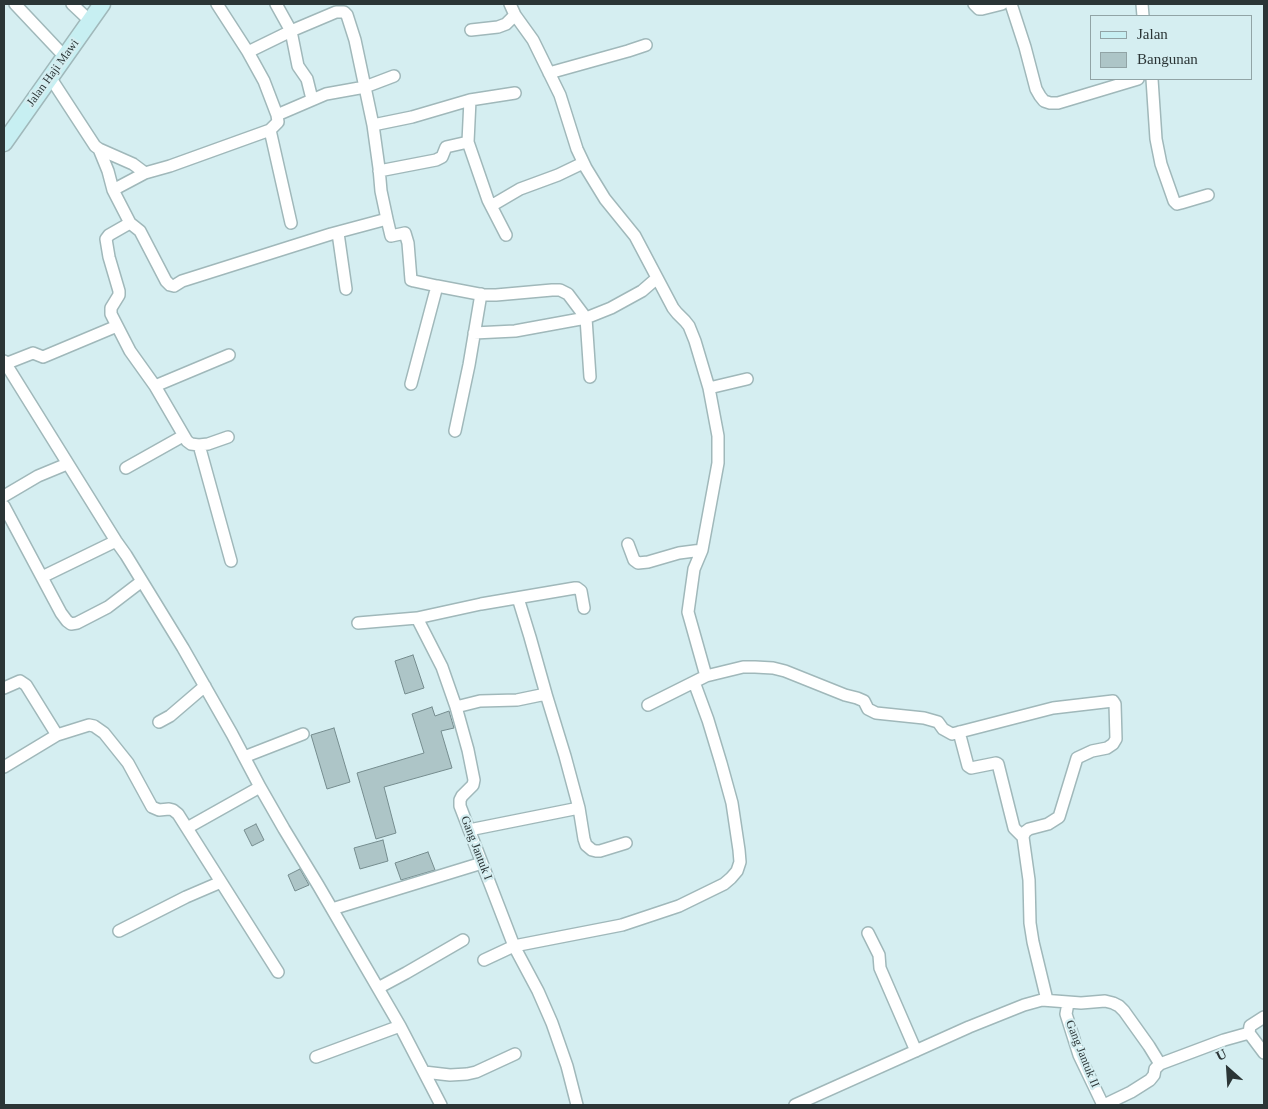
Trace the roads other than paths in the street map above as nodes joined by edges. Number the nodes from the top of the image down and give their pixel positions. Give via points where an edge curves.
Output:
1 (15, 4) edge
2 (72, 4) edge
3 (102, 4) edge
4 (217, 4) edge
5 (276, 4) edge
6 (510, 4) edge
7 (974, 4) edge
8 (1002, 4) edge
9 (1011, 4) edge
10 (515, 15) junction
11 (90, 20) junction
12 (471, 30) dead end
13 (292, 31) junction
14 (646, 45) dead end
15 (248, 52) junction
16 (65, 57) junction
17 (549, 73) junction
18 (394, 76) dead end
19 (50, 77) junction
20 (1135, 80) edge
21 (1152, 80) edge
22 (365, 87) junction
23 (515, 93) dead end
24 (312, 99) junction
25 (470, 100) junction
26 (277, 115) junction
27 (373, 126) junction
28 (270, 130) junction
29 (468, 142) junction
30 (4, 143) edge
31 (99, 149) junction
32 (584, 163) junction
33 (379, 171) junction
34 (146, 173) junction
35 (113, 190) junction
36 (1208, 196) dead end
37 (491, 206) junction
38 (387, 219) junction
39 (130, 222) junction
40 (291, 223) dead end
41 (338, 232) junction
42 (506, 235) dead end
43 (657, 278) junction
44 (437, 286) junction
45 (346, 289) dead end
46 (481, 294) junction
47 (586, 318) junction
48 (117, 326) junction
49 (474, 333) junction
50 (230, 355) dead end
51 (5, 362) edge
52 (590, 376) dead end
53 (747, 379) dead end
54 (411, 384) dead end
55 (155, 386) junction
56 (709, 388) junction
57 (456, 431) dead end
58 (183, 436) junction
59 (228, 437) dead end
60 (199, 445) junction
61 (67, 464) junction
62 (126, 468) dead end
63 (4, 496) edge
64 (4, 506) edge
65 (116, 541) junction
66 (628, 544) dead end
67 (702, 550) junction
68 (230, 561) dead end
69 (42, 577) junction
70 (142, 581) junction
71 (518, 598) junction
72 (584, 608) dead end
73 (417, 618) junction
74 (358, 623) dead end
75 (706, 676) junction
76 (694, 682) junction
77 (205, 686) junction
78 (4, 688) edge
79 (546, 694) junction
80 (648, 705) dead end
81 (456, 707) junction
82 (159, 722) dead end
83 (959, 732) junction
84 (303, 734) dead end
85 (57, 735) junction
86 (244, 757) junction
87 (4, 767) edge
88 (260, 787) junction
89 (579, 808) junction
90 (188, 828) junction
91 (469, 830) junction
92 (1023, 837) junction
93 (626, 843) dead end
94 (482, 863) junction
95 (221, 882) junction
96 (332, 909) junction
97 (119, 931) dead end
98 (868, 933) dead end
99 (462, 940) dead end
100 (514, 946) junction
101 (484, 960) dead end
102 (278, 972) dead end
103 (378, 988) junction
104 (1047, 1000) junction
105 (1068, 1003) junction
106 (1264, 1017) edge
107 (400, 1026) junction
108 (1249, 1033) junction
109 (916, 1051) junction
110 (1264, 1053) edge
111 (515, 1054) dead end
112 (316, 1056) dead end
113 (1160, 1064) junction
114 (424, 1072) junction
115 (441, 1105) edge
116 (577, 1105) edge
117 (795, 1105) edge
118 (1103, 1105) edge

1 - 16 street
2 - 11 street
3 - 11 street, Jalan Haji Mawi
4 - 15 street
5 - 13 street
6 - 10 street
7 - 8 street via 979,9
9 - 20 street via 1036,89 1044,101 1058,103
10 - 12 street via 498,27
10 - 17 street via 533,40
11 - 16 street, Jalan Haji Mawi
13 - 15 street
13 - 22 street via 336,12 344,12 355,40
13 - 24 street via 298,66 307,79
14 - 17 street
15 - 26 street via 269,91
16 - 19 street, Jalan Haji Mawi
17 - 32 street
18 - 22 street
19 - 30 street, Jalan Haji Mawi
19 - 31 street
21 - 36 street via 1156,139 1174,201 1177,204
22 - 24 street
22 - 27 street
23 - 25 street
24 - 26 street
25 - 27 street
25 - 29 street
26 - 28 street via 278,122
27 - 33 street
28 - 34 street
28 - 40 street
29 - 33 street via 446,147 442,158 436,160
29 - 37 street
31 - 34 street
31 - 35 street
32 - 37 street via 509,194
32 - 43 street via 605,199 635,236
33 - 38 street
34 - 35 street
35 - 39 street
37 - 42 street
38 - 41 street
38 - 44 street via 391,236 405,234 411,280
39 - 41 street via 140,231 166,281 174,286
39 - 48 street via 106,239 119,291 110,311
41 - 45 street
43 - 47 street via 642,291
43 - 56 street via 677,313 689,326
44 - 46 street
44 - 54 street
46 - 47 street via 496,296 560,290 568,294
46 - 49 street
47 - 49 street
47 - 52 street
48 - 51 street via 43,357 32,353
48 - 55 street
49 - 57 street
50 - 55 street
51 - 61 street
53 - 56 street
55 - 58 street
56 - 67 street via 718,436 718,456
58 - 60 street via 191,444
58 - 62 street
59 - 60 street
60 - 68 street
61 - 63 street
61 - 65 street
64 - 69 street
65 - 69 street
65 - 70 street
66 - 67 street via 638,563
67 - 75 street via 694,569 688,612
69 - 70 street via 61,613 71,624 108,607
70 - 77 street
71 - 72 street via 578,588
71 - 73 street
71 - 79 street
73 - 74 street
73 - 81 street, Gang Jantuk I via 442,667
75 - 76 street
75 - 83 street via 743,667 773,668 861,699 868,709 876,713 924,718 938,722 952,734
76 - 80 street
76 - 100 street via 732,803 740,850 736,871 724,884 679,906 622,925
77 - 82 street
77 - 86 street
78 - 85 street via 23,682
79 - 81 street via 517,700 480,701
79 - 89 street
81 - 91 street, Gang Jantuk I via 474,780 460,800
83 - 92 street via 968,766 998,764 1014,828
83 - 92 street via 1053,708 1114,703 1116,739 1113,744 1077,758 1059,817 1029,829
84 - 86 street
85 - 87 street
85 - 90 street via 89,725 98,728 128,763 152,807 173,810
86 - 88 street
88 - 90 street
88 - 96 street
89 - 91 street
89 - 93 street via 584,839 592,850 600,851
90 - 95 street
91 - 94 street, Gang Jantuk I
92 - 104 street via 1032,942
94 - 96 street
94 - 100 street, Gang Jantuk I
95 - 97 street
95 - 102 street
96 - 103 street
98 - 109 street
99 - 103 street
100 - 101 street
100 - 116 street, Gang Jantuk I via 552,1024
103 - 107 street
104 - 105 street
104 - 109 street via 1002,1013
105 - 113 street via 1113,1002
105 - 118 street, Gang Jantuk II via 1066,1014 1079,1054
106 - 108 street via 1250,1026
107 - 112 street
107 - 114 street
108 - 110 street
108 - 113 street
109 - 117 street
111 - 114 street via 467,1074
113 - 118 street via 1150,1080
114 - 115 street

